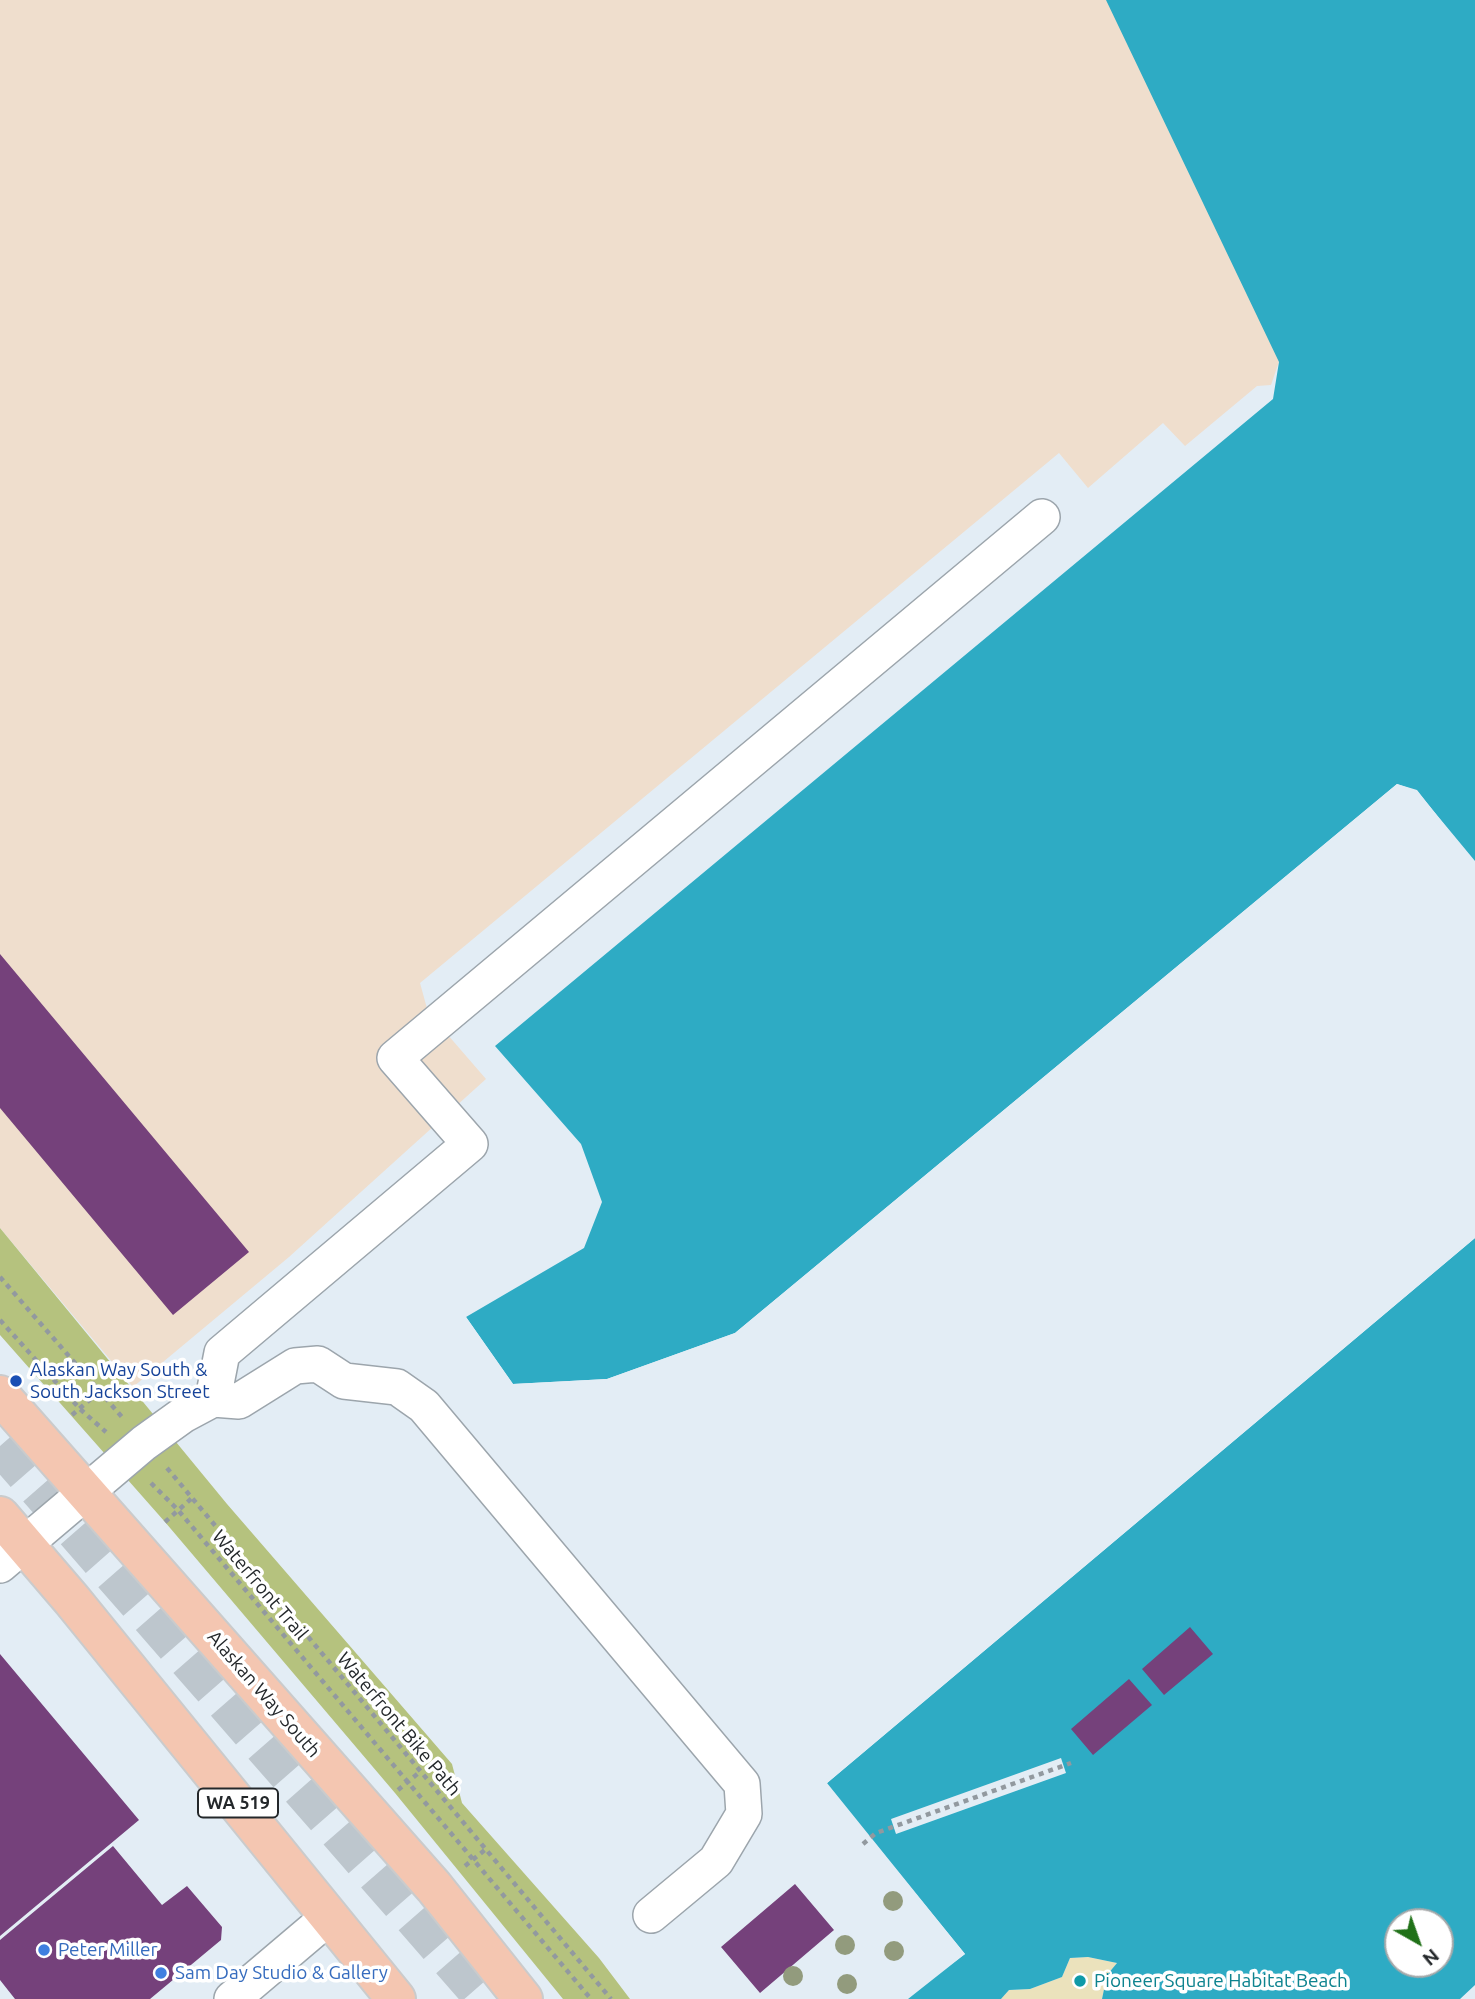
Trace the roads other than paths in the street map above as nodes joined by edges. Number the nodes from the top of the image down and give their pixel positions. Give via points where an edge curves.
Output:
1 (1042, 517) dead end
2 (248, 1331) junction
3 (284, 1372) junction
4 (0, 1395) edge
5 (213, 1399) junction
6 (87, 1491) junction
7 (8, 1542) edge
8 (651, 1915) dead end
9 (330, 1916) junction
10 (232, 1999) edge
11 (396, 1999) edge
12 (523, 1999) edge

1 - 2 street via 395,1058 470,1144
2 - 3 street
2 - 5 street via 222,1353
3 - 5 street via 239,1401
3 - 8 street via 318,1364 344,1381 397,1387 424,1406 742,1784 744,1814 716,1861
4 - 6 highway, Alaskan Way South
5 - 6 street via 151,1438
6 - 7 street
6 - 12 highway, Alaskan Way South via 434,1887
7 - 9 highway, WA 519
9 - 10 street
9 - 11 highway, WA 519

